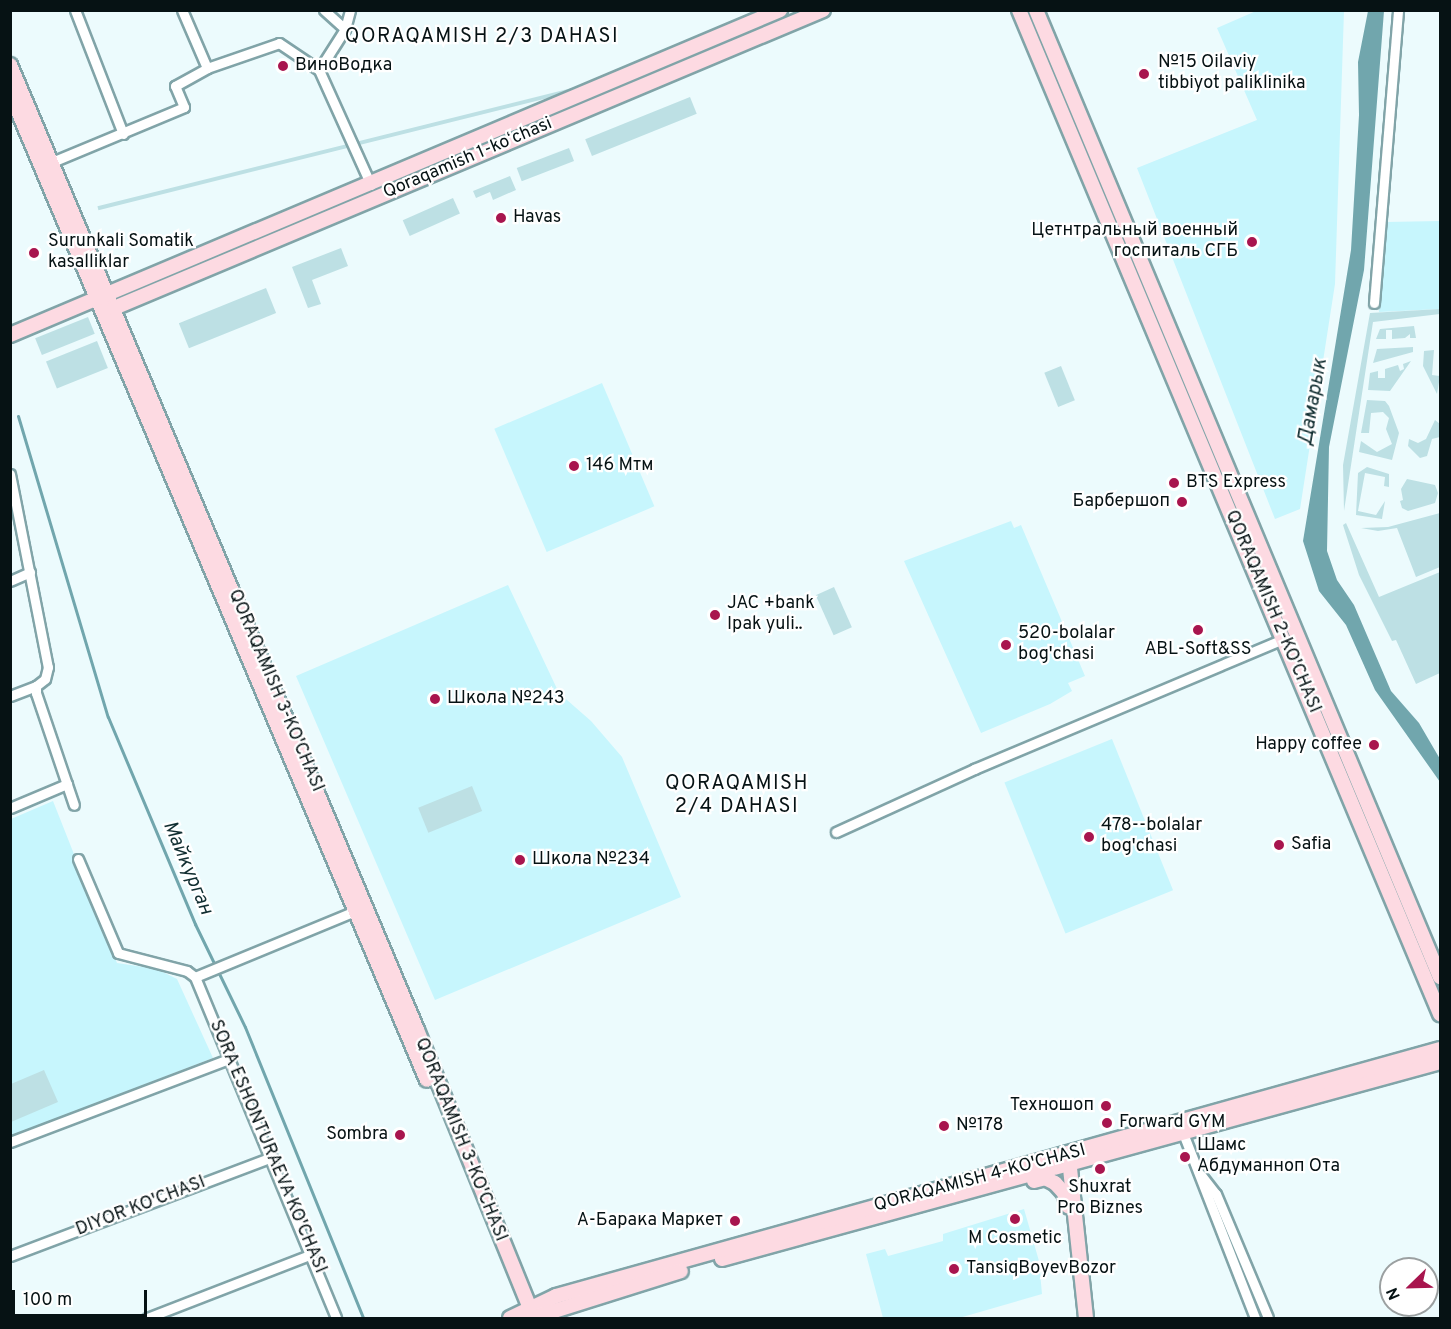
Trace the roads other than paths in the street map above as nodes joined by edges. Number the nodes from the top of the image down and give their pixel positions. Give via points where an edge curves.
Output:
1 (75, 10) edge
2 (182, 10) edge
3 (324, 10) edge
4 (350, 10) edge
5 (780, 10) edge
6 (823, 10) edge
7 (1019, 10) edge
8 (1036, 10) edge
9 (1398, 10) edge
10 (345, 29) junction
11 (676, 53) junction
12 (10, 65) edge
13 (207, 68) junction
14 (319, 69) junction
15 (684, 69) junction
16 (10, 92) edge
17 (20, 115) edge
18 (123, 134) junction
19 (52, 162) junction
20 (371, 185) junction
21 (1113, 195) junction
22 (1099, 201) junction
23 (107, 301) junction
24 (1374, 303) dead end
25 (10, 335) edge
26 (10, 474) edge
27 (30, 572) junction
28 (10, 581) edge
29 (1279, 591) junction
30 (1265, 597) junction
31 (1283, 639) junction
32 (36, 686) junction
33 (10, 696) edge
34 (67, 784) junction
35 (74, 805) dead end
36 (10, 808) edge
37 (836, 832) dead end
38 (78, 859) dead end
39 (360, 909) junction
40 (195, 977) junction
41 (1440, 977) edge
42 (1440, 1014) edge
43 (1440, 1049) edge
44 (231, 1058) junction
45 (1440, 1062) edge
46 (1181, 1129) junction
47 (10, 1142) edge
48 (272, 1157) junction
49 (1070, 1160) junction
50 (1197, 1171) junction
51 (988, 1182) junction
52 (1005, 1183) junction
53 (1076, 1231) junction
54 (312, 1254) junction
55 (10, 1256) edge
56 (524, 1316) edge
57 (147, 1318) edge
58 (336, 1318) edge
59 (1086, 1318) edge
60 (1255, 1318) edge
61 (1268, 1318) edge

1 - 18 street
2 - 13 street
3 - 10 street
4 - 10 street
5 - 11 main road, Qoraqamish 1-koʻchasi
6 - 15 main road, Qoraqamish 1-koʻchasi
7 - 22 main road, QORAQAMISH 2-KO'CHASI
8 - 21 main road, QORAQAMISH 2-KO'CHASI
9 - 24 street
10 - 14 street
11 - 15 main road
11 - 20 main road, Qoraqamish 1-koʻchasi
12 - 17 main road, QORAQAMISH 3-KO'CHASI
13 - 14 street via 279,43
13 - 18 street via 175,86 184,107
14 - 20 street
15 - 23 main road, Qoraqamish 1-koʻchasi
16 - 17 main road, QORAQAMISH 3-KO'CHASI
17 - 19 main road, QORAQAMISH 3-KO'CHASI
17 - 23 main road, QORAQAMISH 3-KO'CHASI
18 - 19 street
19 - 23 main road, QORAQAMISH 3-KO'CHASI
20 - 23 main road, Qoraqamish 1-koʻchasi
21 - 22 main road
21 - 29 main road, QORAQAMISH 2-KO'CHASI
22 - 30 main road, QORAQAMISH 2-KO'CHASI
23 - 25 main road
23 - 39 main road, QORAQAMISH 3-KO'CHASI
26 - 27 street
27 - 28 street
27 - 32 street via 48,667 45,679
29 - 30 main road
29 - 41 main road, QORAQAMISH 2-KO'CHASI
30 - 31 main road, QORAQAMISH 2-KO'CHASI
31 - 37 street via 974,769
31 - 42 main road, QORAQAMISH 2-KO'CHASI
32 - 33 street
32 - 34 street
34 - 35 street
34 - 36 street
38 - 40 street via 118,953 188,971
39 - 40 street
39 - 56 main road, QORAQAMISH 3-KO'CHASI
40 - 44 street, SORA ESHONTURAEVA KO'CHASI
43 - 46 main road, QORAQAMISH 4-KO'CHASI
44 - 47 street
44 - 48 street, SORA ESHONTURAEVA KO'CHASI
45 - 46 main road, QORAQAMISH 4-KO'CHASI
46 - 49 main road, QORAQAMISH 4-KO'CHASI
46 - 50 street
48 - 54 street, SORA ESHONTURAEVA KO'CHASI
48 - 55 street, DIYOR KO'CHASI
49 - 51 main road, QORAQAMISH 4-KO'CHASI
49 - 52 main road, QORAQAMISH 4-KO'CHASI
49 - 53 main road
50 - 60 street
50 - 61 street via 1216,1194
51 - 52 main road, QORAQAMISH 4-KO'CHASI
51 - 56 main road, QORAQAMISH 4-KO'CHASI via 567,1293
52 - 53 main road via 1045,1178 1055,1183 1064,1193
53 - 59 main road
54 - 57 street
54 - 58 street, SORA ESHONTURAEVA KO'CHASI

